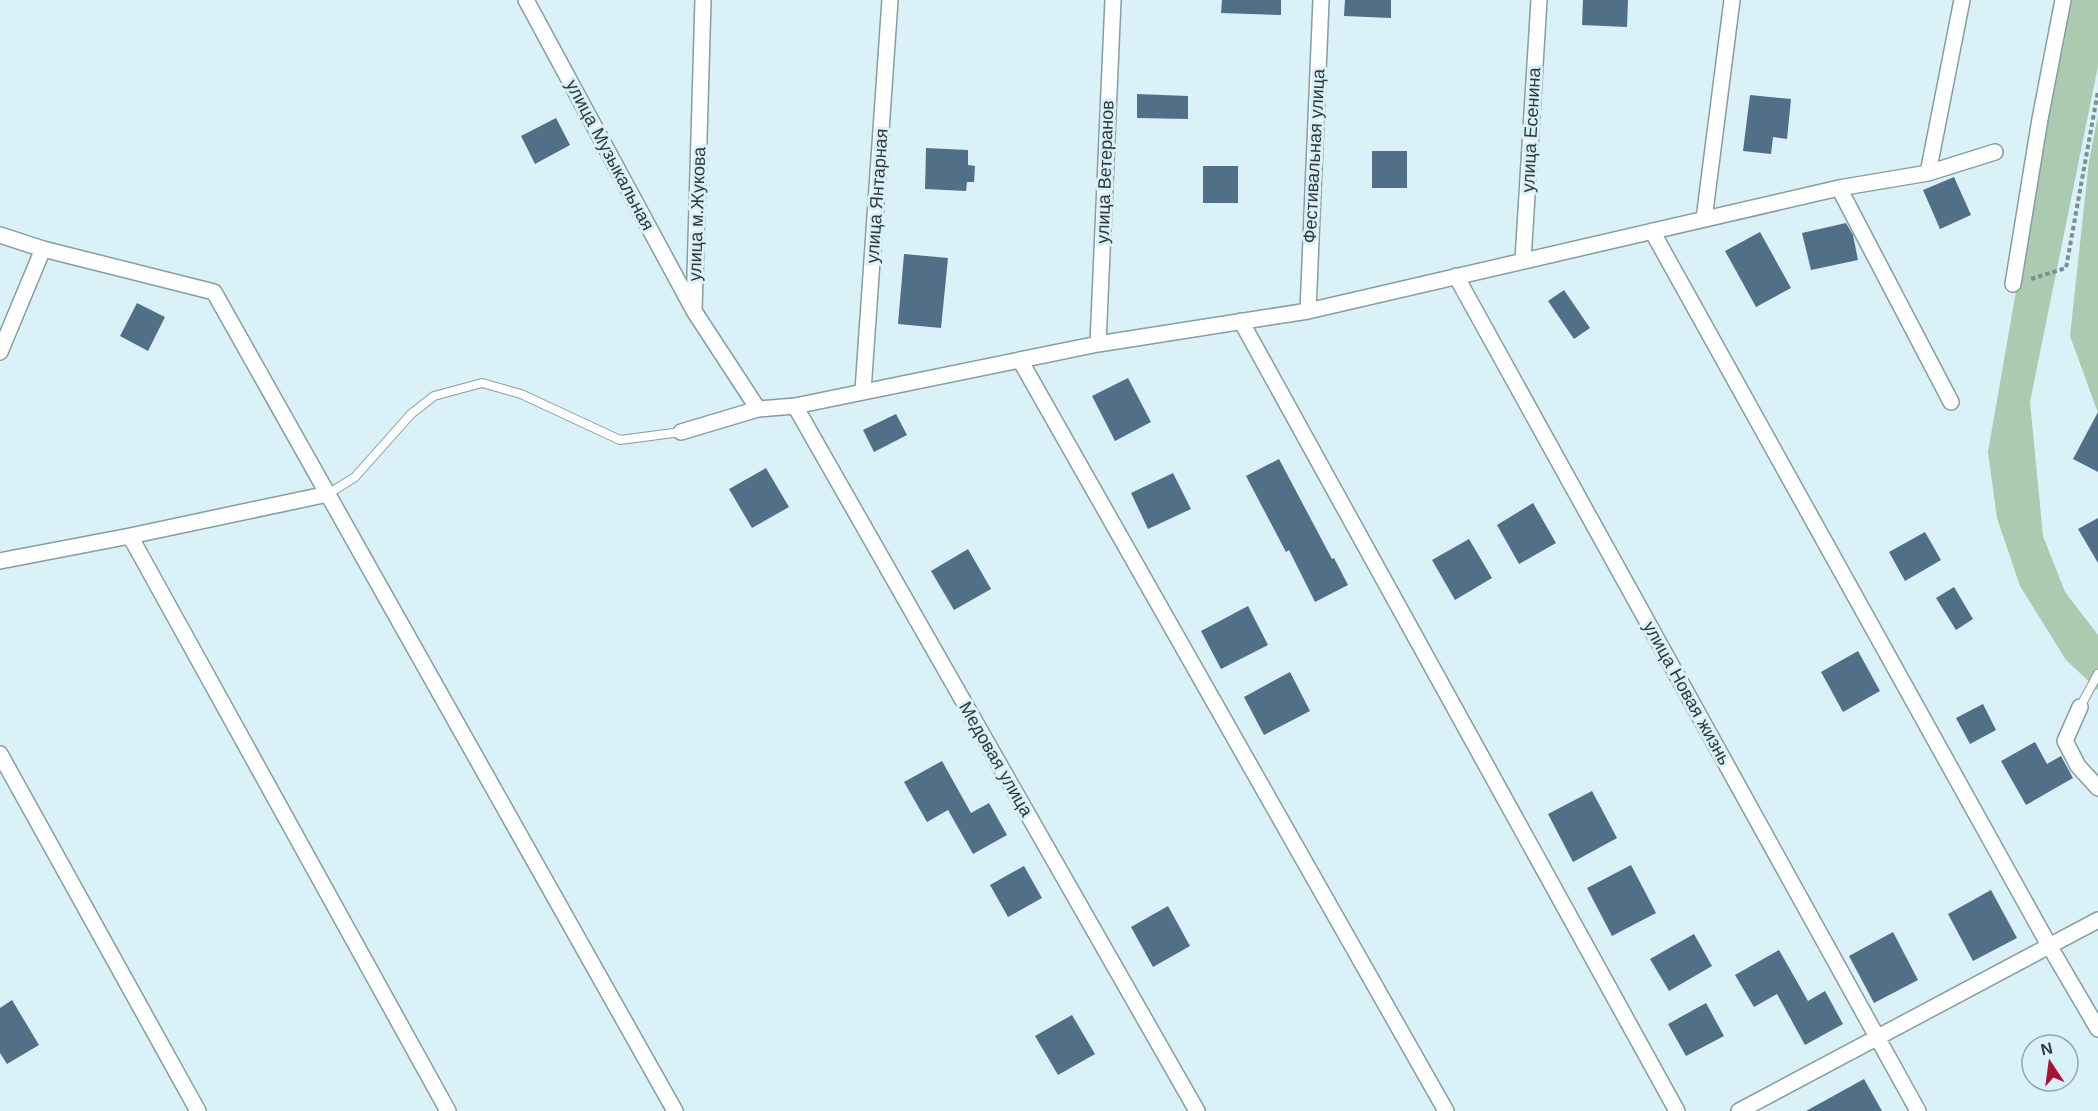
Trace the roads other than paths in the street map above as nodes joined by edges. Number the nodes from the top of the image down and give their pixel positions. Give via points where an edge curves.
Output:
1 (526, 0) edge
2 (703, 0) edge
3 (890, 0) edge
4 (1113, 0) edge
5 (1321, 0) edge
6 (1539, 0) edge
7 (1732, 0) edge
8 (1962, 0) edge
9 (2063, 0) edge
10 (1995, 152) dead end
11 (1928, 173) junction
12 (1839, 188) junction
13 (1704, 219) junction
14 (1652, 231) junction
15 (0, 235) edge
16 (44, 249) junction
17 (1523, 260) junction
18 (1456, 276) junction
19 (2013, 284) road end
20 (694, 311) junction
21 (1308, 311) junction
22 (1241, 321) junction
23 (1098, 344) junction
24 (0, 352) edge
25 (1020, 360) junction
26 (863, 391) junction
27 (1951, 402) dead end
28 (795, 406) junction
29 (758, 409) junction
30 (681, 432) joint
31 (328, 494) junction
32 (130, 536) junction
33 (0, 561) edge
34 (2098, 674) edge
35 (2080, 707) joint
36 (0, 754) edge
37 (2098, 788) edge
38 (2098, 920) edge
39 (2050, 947) junction
40 (2098, 1029) edge
41 (1878, 1036) junction
42 (198, 1111) edge
43 (448, 1111) edge
44 (675, 1111) edge
45 (1197, 1111) edge
46 (1446, 1111) edge
47 (1677, 1111) edge
48 (1739, 1111) edge
49 (1918, 1111) edge

1 - 20 street, улица Музыкальная
2 - 20 street, улица м.Жукова
3 - 26 street, улица Янтарная
4 - 23 street, улица Ветеранов
5 - 21 street, Фестивальная улица
6 - 17 street, улица Есенина
7 - 13 street
8 - 11 street
9 - 19 street
10 - 11 street
11 - 12 street
12 - 13 street
12 - 27 street
13 - 14 street
14 - 17 street
14 - 39 street
15 - 16 street
16 - 24 street
16 - 31 street via 214,292
17 - 18 street
18 - 21 street
18 - 41 street, улица Новая жизнь
20 - 29 street
21 - 22 street
22 - 23 street
22 - 47 street
23 - 25 street
25 - 26 street
25 - 46 street
26 - 28 street
28 - 29 street
28 - 45 street, Медовая улица
29 - 30 street
30 - 31 lane via 620,440 521,394 482,384 434,396 411,414 355,477
31 - 32 street
31 - 44 street
32 - 33 street
32 - 43 street
34 - 35 lane
35 - 37 street via 2065,741 2078,766
36 - 42 street
38 - 39 street
39 - 40 street
39 - 41 street
41 - 48 street
41 - 49 street, улица Новая жизнь

